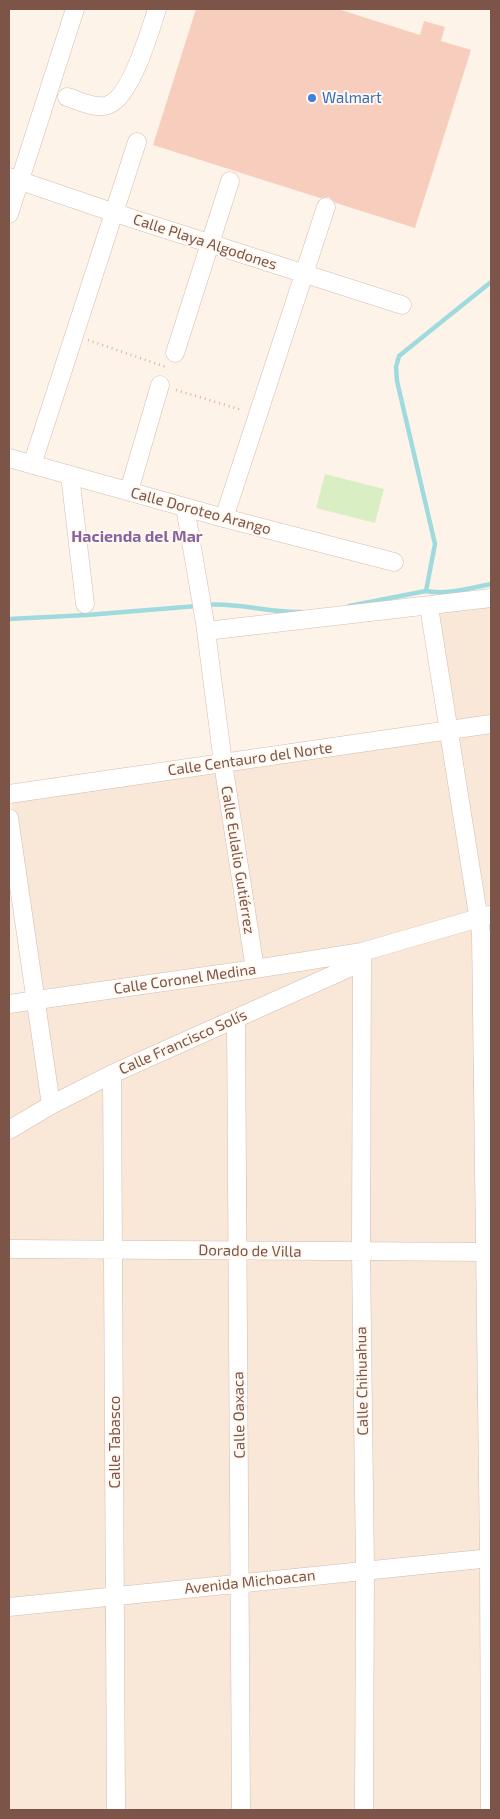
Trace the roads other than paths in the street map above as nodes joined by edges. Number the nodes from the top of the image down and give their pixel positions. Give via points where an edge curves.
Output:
1 (75, 9) edge
2 (157, 9) edge
3 (66, 97) dead end
4 (137, 142) dead end
5 (14, 178) edge
6 (230, 181) dead end
7 (326, 207) dead end
8 (115, 213) junction
9 (9, 214) edge
10 (209, 243) junction
11 (304, 274) junction
12 (402, 305) dead end
13 (174, 353) road end
14 (160, 385) road end
15 (9, 458) edge
16 (32, 465) junction
17 (70, 475) junction
18 (129, 491) junction
19 (185, 507) junction
20 (224, 518) junction
21 (394, 562) dead end
22 (491, 598) edge
23 (85, 604) dead end
24 (429, 607) junction
25 (206, 627) junction
26 (491, 724) edge
27 (449, 730) junction
28 (223, 763) junction
29 (9, 794) edge
30 (9, 818) edge
31 (486, 916) edge
32 (362, 957) junction
33 (255, 969) junction
34 (36, 1000) junction
35 (9, 1004) edge
36 (236, 1019) junction
37 (112, 1074) junction
38 (52, 1105) junction
39 (9, 1130) edge
40 (9, 1249) edge
41 (113, 1250) junction
42 (237, 1251) junction
43 (361, 1252) junction
44 (488, 1252) edge
45 (490, 1558) edge
46 (365, 1570) junction
47 (240, 1584) junction
48 (116, 1596) junction
49 (9, 1607) edge
50 (116, 1810) edge
51 (241, 1810) edge
52 (364, 1810) edge
53 (490, 1810) edge

1 - 5 street
2 - 3 street via 143,51 120,97 108,106
4 - 8 street
5 - 8 street, Calle Playa Algodones
5 - 9 street
6 - 10 street
7 - 11 street
8 - 10 street, Calle Playa Algodones
8 - 16 street
10 - 11 street, Calle Playa Algodones
10 - 13 street
11 - 12 street, Calle Playa Algodones
11 - 20 street
14 - 18 street
15 - 16 street, Calle Doroteo Arango
16 - 17 street, Calle Doroteo Arango
17 - 18 street, Calle Doroteo Arango
17 - 23 street
18 - 19 street, Calle Doroteo Arango
19 - 20 street, Calle Doroteo Arango
19 - 25 street, Calle Eulalio Gutiérrez
20 - 21 street, Calle Doroteo Arango
22 - 24 street
24 - 25 street
24 - 27 street
25 - 28 street, Calle Eulalio Gutiérrez
26 - 27 street, Calle Centauro del Norte
27 - 28 street, Calle Centauro del Norte
27 - 31 street
28 - 29 street, Calle Centauro del Norte
28 - 33 street, Calle Eulalio Gutiérrez
30 - 34 street
31 - 32 street
31 - 44 street via 482,954
32 - 33 street, Calle Coronel Medina
32 - 36 street, Calle Francisco Solís
32 - 43 street, Calle Chihuahua
33 - 34 street, Calle Coronel Medina
34 - 35 street, Calle Coronel Medina
34 - 38 street
36 - 37 street, Calle Francisco Solís
36 - 42 street, Calle Oaxaca
37 - 38 street, Calle Francisco Solís
37 - 41 street, Calle Tabasco
38 - 39 street, Calle Francisco Solís
40 - 41 street, Dorado de Villa
41 - 42 street, Dorado de Villa
41 - 48 street, Calle Tabasco
42 - 43 street, Dorado de Villa
42 - 47 street, Calle Oaxaca
43 - 44 street, Dorado de Villa
43 - 46 street, Calle Chihuahua
44 - 45 street
45 - 46 street, Avenida Michoacan
45 - 53 street
46 - 47 street, Avenida Michoacan
46 - 52 street, Calle Chihuahua
47 - 48 street, Avenida Michoacan
47 - 51 street, Calle Oaxaca
48 - 49 street, Avenida Michoacan
48 - 50 street, Calle Tabasco

